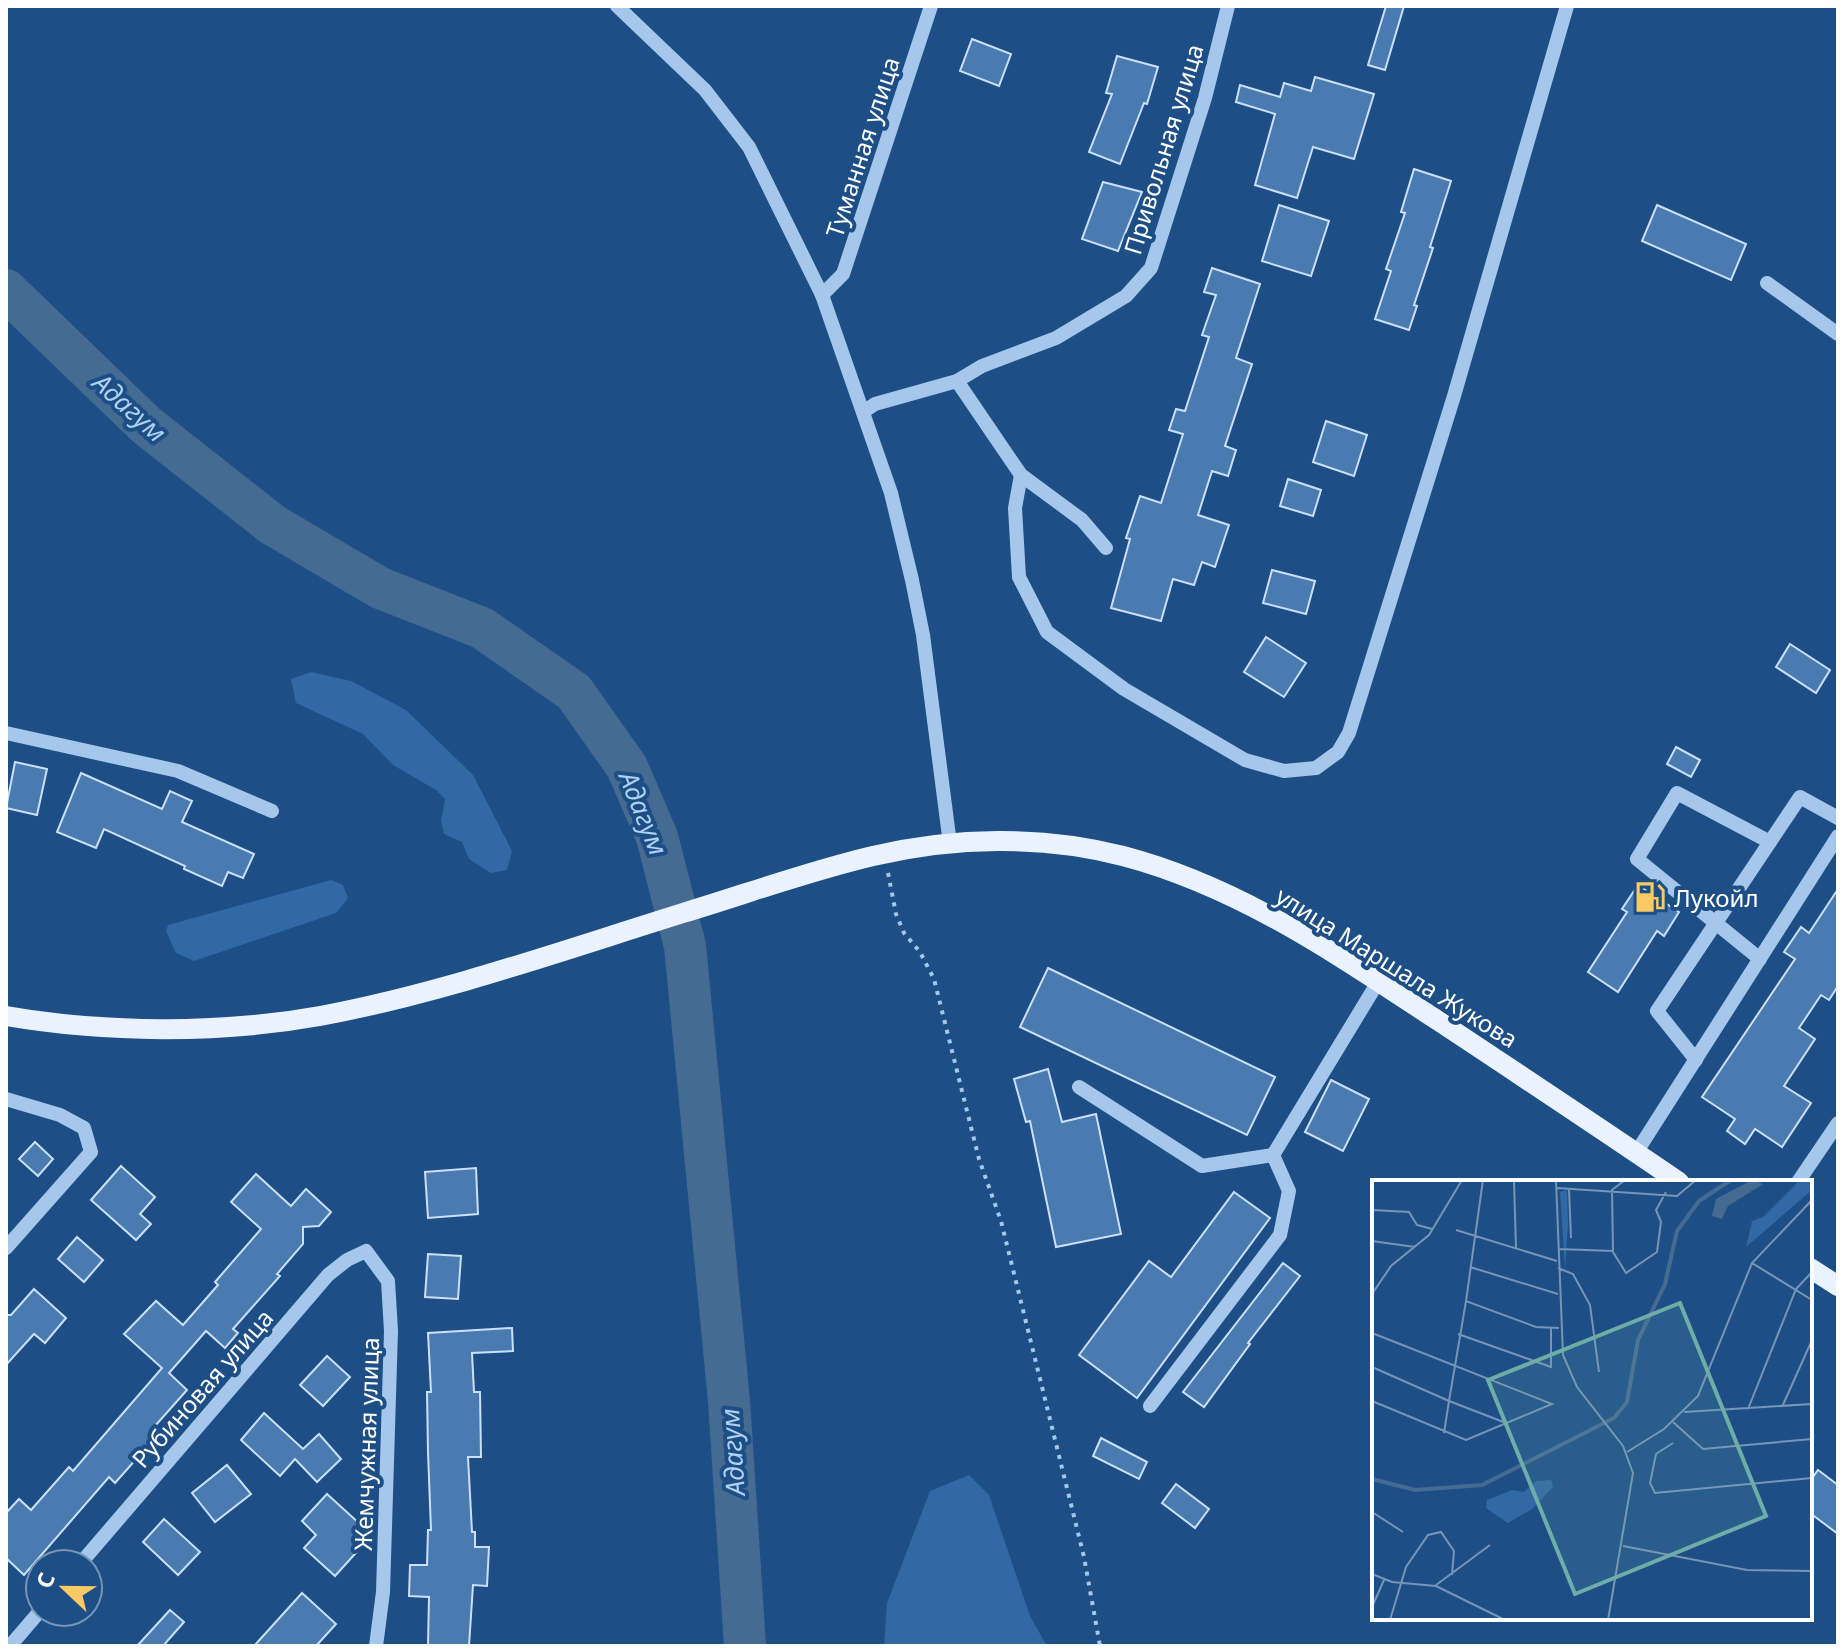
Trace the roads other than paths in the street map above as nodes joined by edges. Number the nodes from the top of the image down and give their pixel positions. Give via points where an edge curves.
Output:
1 (617, 6) edge
2 (931, 6) edge
3 (1228, 6) edge
4 (1567, 6) edge
5 (1767, 283) dead end
6 (822, 295) junction
7 (1838, 334) edge
8 (957, 381) junction
9 (863, 412) junction
10 (1021, 475) junction
11 (1106, 548) dead end
12 (6, 733) edge
13 (272, 811) dead end
14 (1838, 818) edge
15 (1838, 836) edge
16 (1770, 842) junction
17 (950, 844) junction
18 (1716, 925) junction
19 (1760, 959) junction
20 (1378, 982) junction
21 (6, 1016) edge
22 (1696, 1060) junction
23 (1079, 1087) dead end
24 (6, 1099) edge
25 (1838, 1123) edge
26 (1636, 1153) junction
27 (1273, 1155) junction
28 (1676, 1180) edge
29 (1799, 1180) edge
30 (6, 1248) edge
31 (366, 1251) joint
32 (1812, 1269) edge
33 (1838, 1286) edge
34 (1150, 1406) dead end
35 (94, 1548) edge
36 (25, 1628) edge
37 (10, 1646) edge
38 (376, 1646) edge

1 - 6 street via 705,90 749,147
2 - 6 street, Туманная улица via 843,274
3 - 8 street, Привольная улица via 1151,268 1126,296 1056,338
4 - 10 street via 1454,396 1349,733 1338,752 1316,768 1284,771 1245,760 1124,689 1047,632 1019,577 1015,508
5 - 7 street
6 - 9 street
8 - 9 street, Привольная улица
8 - 10 street
9 - 17 street via 891,493 915,594
10 - 11 street via 1082,520
12 - 13 street via 178,771
14 - 16 street via 1800,797
15 - 19 street
16 - 18 street
16 - 18 street via 1677,793 1637,859
17 - 20 main road, улица Маршала Жукова via 995,840 1062,845 1120,855 1192,877 1272,916
17 - 21 main road, улица Маршала Жукова via 873,856 489,973 317,1016 143,1030
18 - 19 street
18 - 22 street via 1657,1011
19 - 22 street
20 - 26 main road, улица Маршала Жукова
20 - 27 street
22 - 26 street
23 - 27 street via 1202,1166
24 - 30 street via 84,1128 91,1152
25 - 29 street
26 - 28 main road, улица Маршала Жукова
27 - 34 street via 1289,1191 1280,1235
31 - 35 street, Рубиновая улица via 328,1275
31 - 38 street, Жемчужная улица via 388,1281 391,1331 383,1592
32 - 33 main road
36 - 37 street

